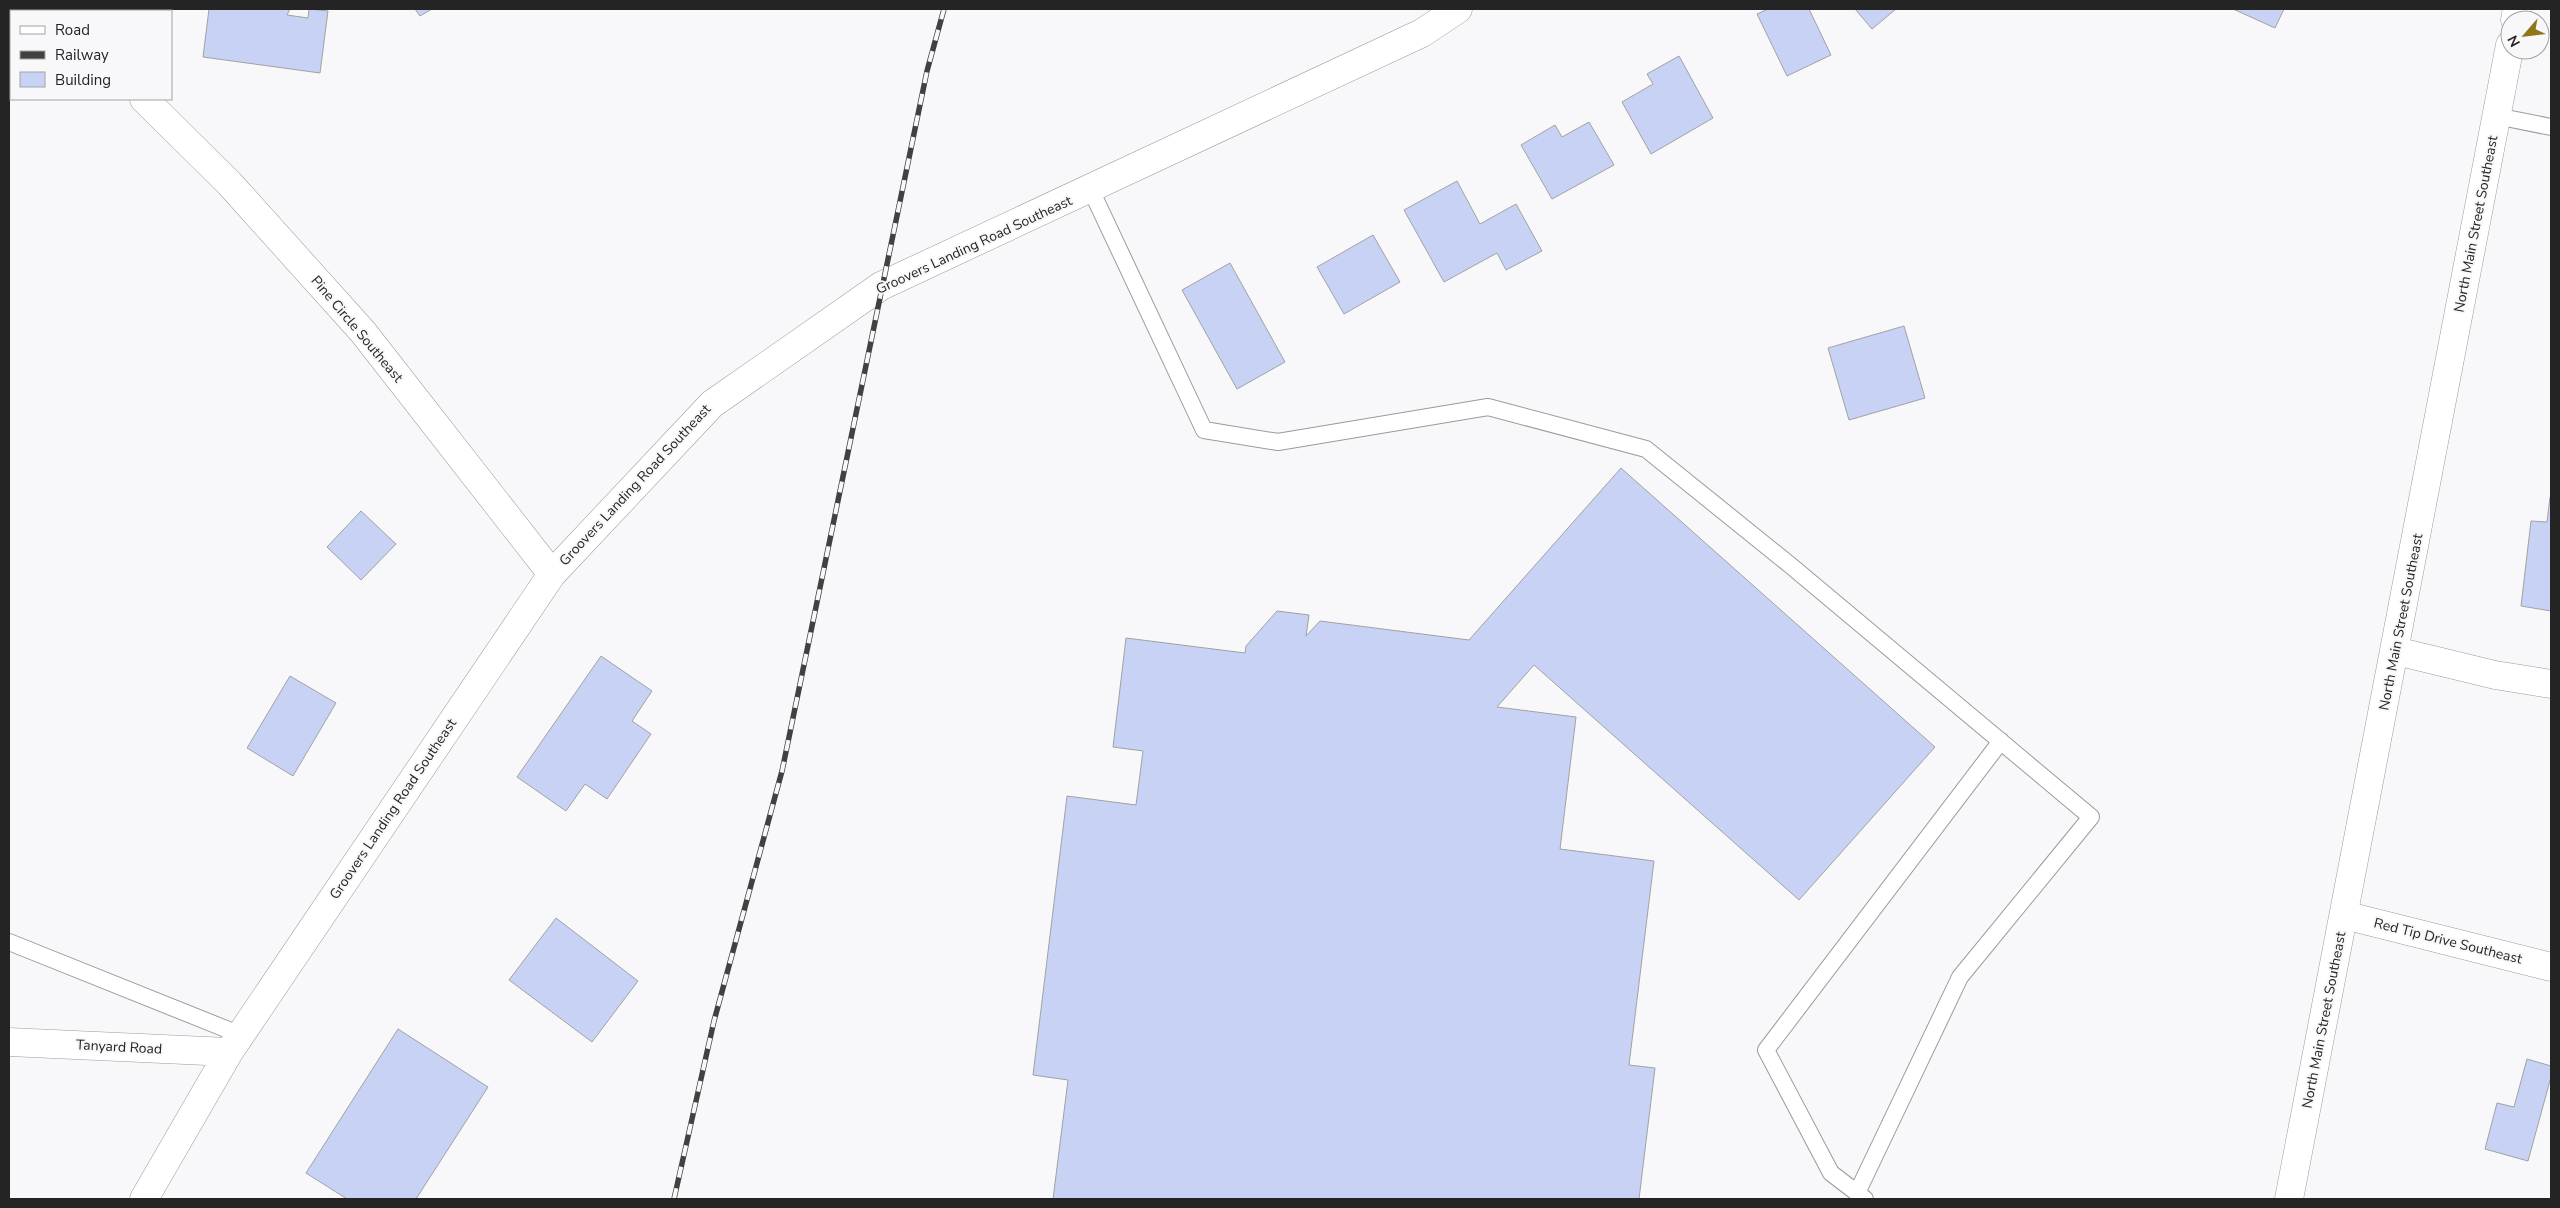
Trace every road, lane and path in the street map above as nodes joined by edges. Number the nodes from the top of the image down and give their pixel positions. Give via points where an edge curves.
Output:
1 (1458, 9) edge
2 (2507, 60) edge
3 (145, 100) edge
4 (2496, 116) junction
5 (2551, 127) edge
6 (1091, 190) junction
7 (552, 574) junction
8 (2396, 651) junction
9 (2551, 684) edge
10 (2001, 741) junction
11 (2344, 915) junction
12 (9, 942) edge
13 (2551, 967) edge
14 (9, 1042) edge
15 (235, 1043) junction
16 (1861, 1196) edge
17 (144, 1199) edge
18 (2289, 1199) edge

1 - 6 street, Groovers Landing Road Southeast via 1422,33
2 - 4 street, North Main Street Southeast
3 - 7 street, Pine Circle Southeast via 230,184 363,332
4 - 5 lane
4 - 8 street, North Main Street Southeast
6 - 7 street, Groovers Landing Road Southeast via 881,286 712,404
6 - 10 lane via 1204,430 1278,442 1488,407 1646,449
7 - 15 street, Groovers Landing Road Southeast
8 - 9 street via 2495,675
8 - 11 street, North Main Street Southeast
10 - 16 lane via 2091,817 1960,977
10 - 16 lane via 1766,1050 1831,1174
11 - 13 street, Red Tip Drive Southeast
11 - 18 street, North Main Street Southeast
12 - 15 lane
14 - 15 street, Tanyard Road
15 - 17 street, Groovers Landing Road Southeast

